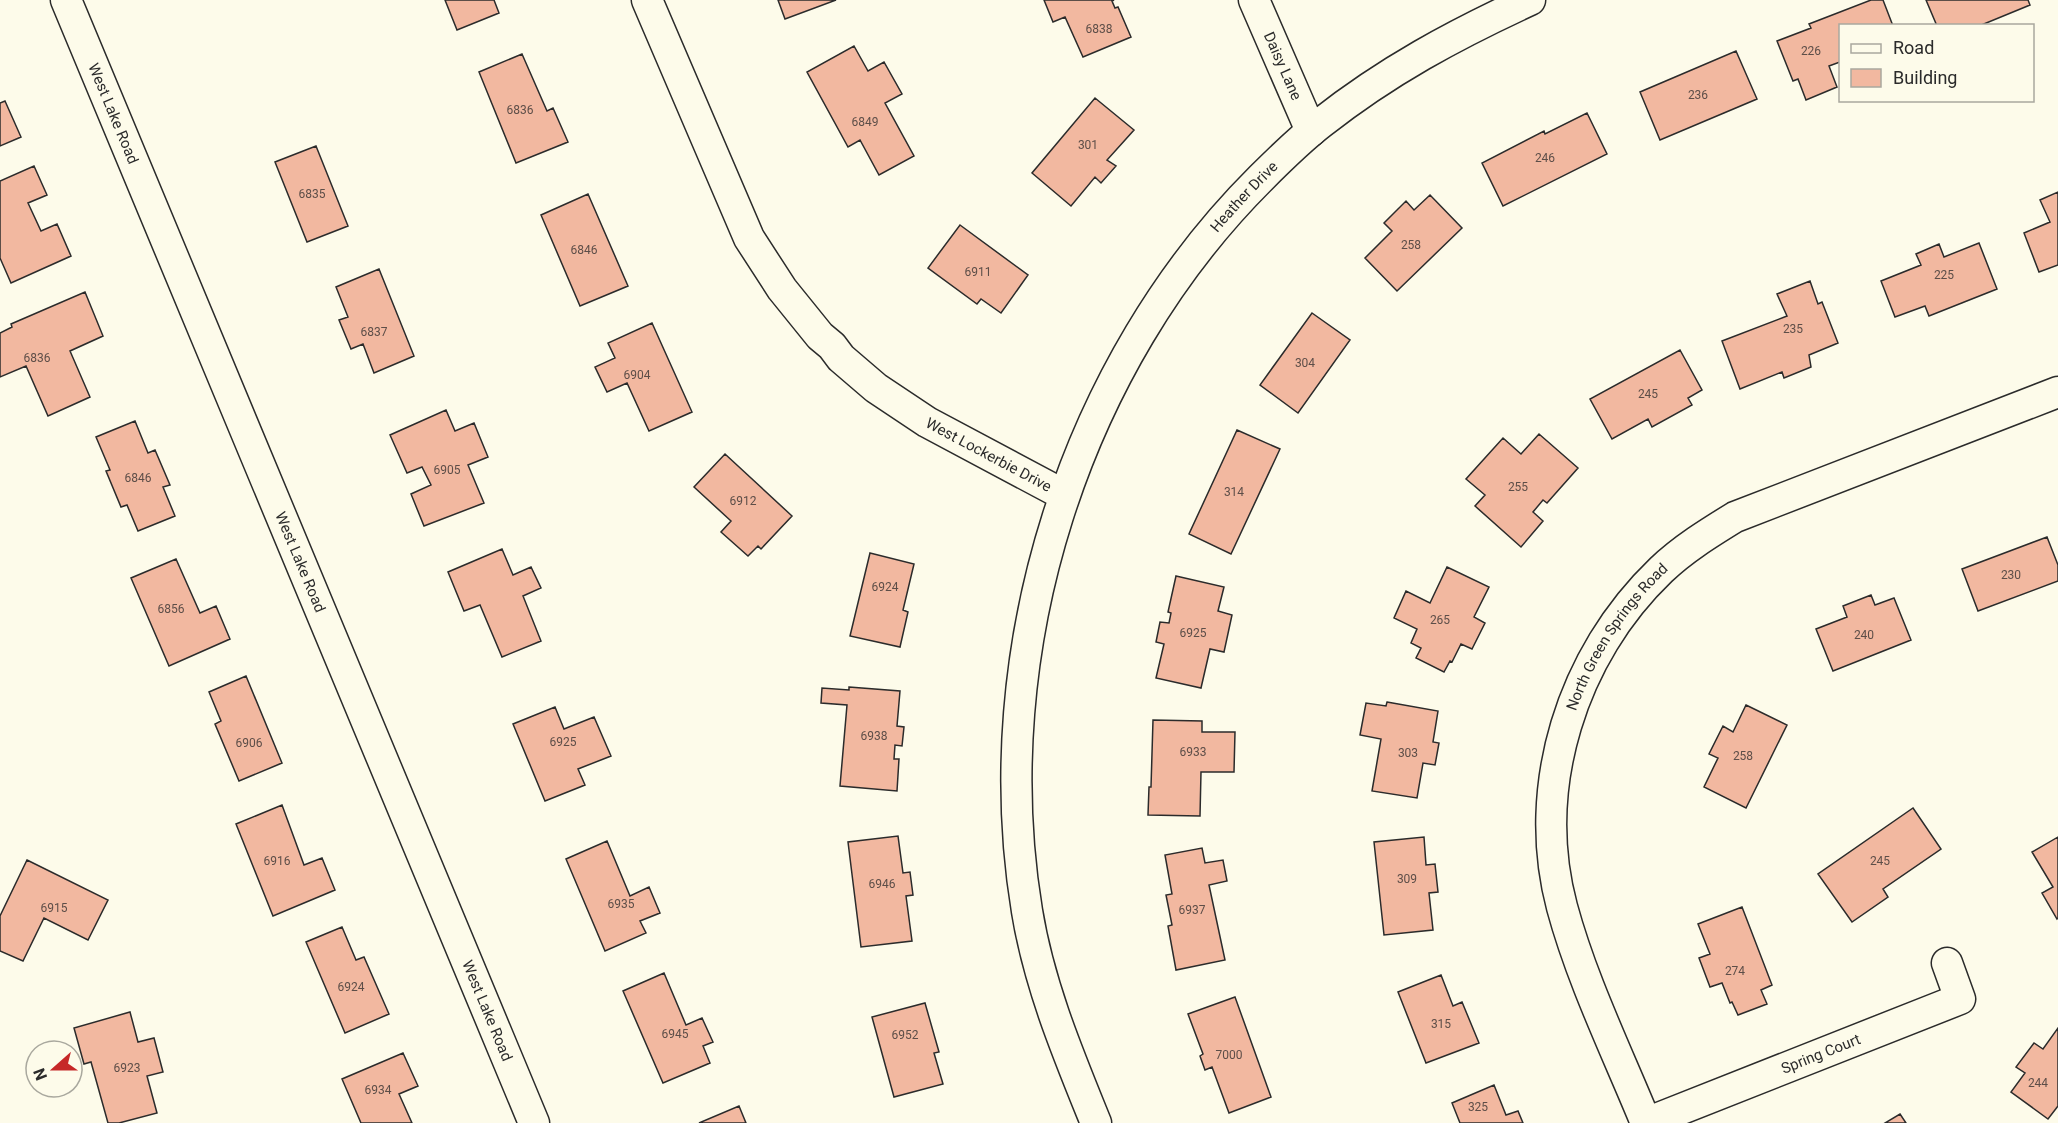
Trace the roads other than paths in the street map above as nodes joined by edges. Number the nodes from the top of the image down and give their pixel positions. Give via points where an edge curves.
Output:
1 (66, 0) edge
2 (647, 0) edge
3 (1254, 0) edge
4 (1530, 0) edge
5 (1311, 131) junction
6 (2058, 392) edge
7 (1064, 495) junction
8 (1947, 963) dead end
9 (534, 1123) edge
10 (1096, 1123) edge
11 (1646, 1123) edge

1 - 9 street, West Lake Road
2 - 7 street, West Lockerbie Drive via 749,238 782,289 820,336 876,388 927,422
3 - 5 street, Daisy Lane
4 - 5 street, Heather Drive via 1428,50 1374,83
5 - 7 street, Heather Drive via 1232,208 1165,292 1106,395
6 - 11 street, North Green Springs Road via 1735,517 1672,560 1639,592 1588,667 1570,710 1556,770 1551,816 1553,863 1576,952
7 - 10 street, West Lockerbie Drive via 1030,630 1020,706 1016,768 1019,846 1036,953 1053,1013
8 - 11 street, Spring Court via 1960,999

